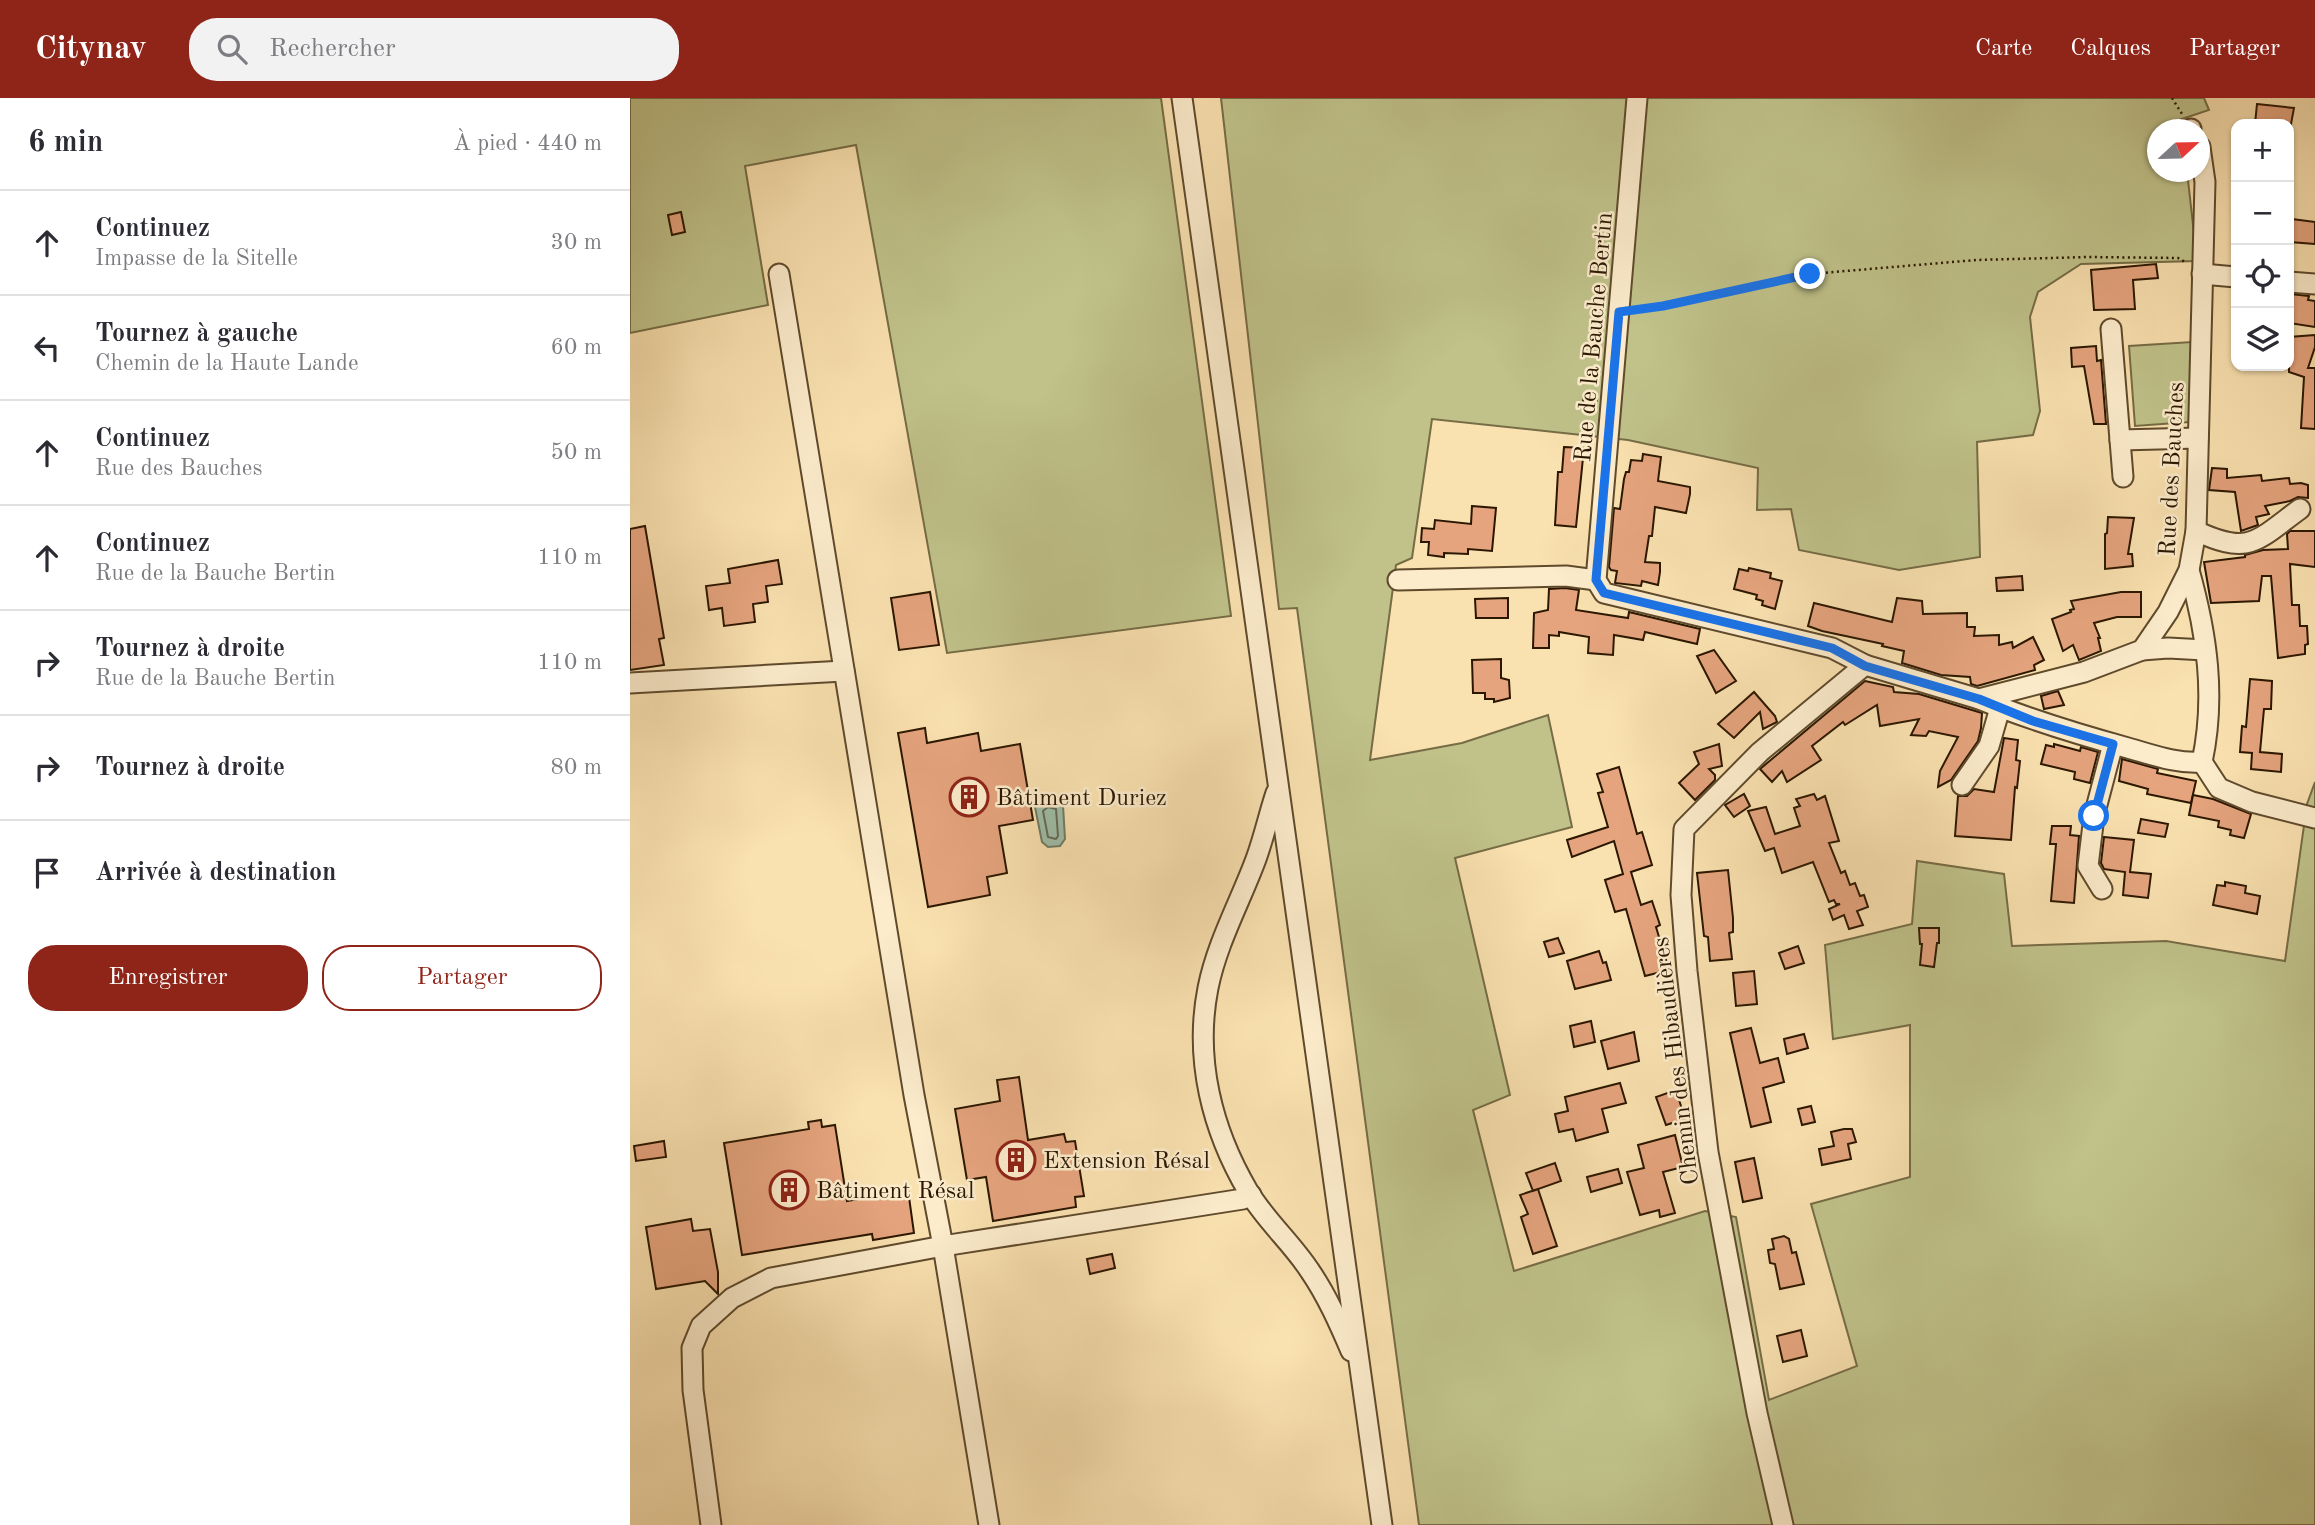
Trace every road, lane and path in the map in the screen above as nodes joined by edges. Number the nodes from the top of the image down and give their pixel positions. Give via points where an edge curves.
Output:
1 (1182, 98) edge
2 (1637, 98) edge
3 (2205, 182) edge
4 (779, 274) dead end
5 (2202, 274) junction
6 (2231, 277) edge
7 (2294, 282) edge
8 (2315, 284) edge
9 (1619, 312) junction
10 (2111, 329) dead end
11 (2198, 438) junction
12 (2120, 440) junction
13 (2123, 477) dead end
14 (2300, 509) dead end
15 (2196, 531) junction
16 (2189, 570) junction
17 (1398, 580) dead end
18 (1596, 580) junction
19 (2142, 650) junction
20 (2205, 650) junction
21 (1865, 666) junction
22 (844, 671) junction
23 (630, 683) edge
24 (1979, 699) junction
25 (2000, 708) junction
26 (2113, 744) junction
27 (2202, 762) junction
28 (1278, 785) junction
29 (1962, 785) dead end
30 (2315, 818) edge
31 (2102, 889) dead end
32 (1251, 1195) junction
33 (943, 1246) junction
34 (1361, 1371) junction
35 (712, 1523) edge
36 (989, 1525) edge
37 (1382, 1525) edge
38 (1783, 1525) edge

1 - 28 street
2 - 9 street, Rue de la Bauche Bertin
3 - 5 street, Rue des Bauches
4 - 22 street
5 - 6 street
5 - 9 path via 2178,258 1976,260 1810,274
5 - 11 street, Rue des Bauches
7 - 8 street
9 - 18 street, Rue de la Bauche Bertin
10 - 12 street
11 - 12 street
11 - 15 street, Rue des Bauches
12 - 13 street
14 - 15 street via 2256,542 2236,545
15 - 16 street, Rue des Bauches
16 - 19 street, Rue des Bauches
16 - 20 street
17 - 18 street via 1566,576
18 - 21 street via 1604,593 1832,648
19 - 20 street
19 - 24 street via 2084,672
20 - 27 street via 2210,705
21 - 24 street
21 - 38 street, Chemin des Hibaudières via 1760,752 1684,829 1681,895 1708,1152
22 - 23 street
22 - 33 street
24 - 25 street
25 - 26 street
25 - 29 street via 1989,746
26 - 27 street via 2185,764
26 - 31 street via 2094,816 2088,866
27 - 30 street via 2219,788 2252,802
28 - 32 street via 1256,858 1218,951 1203,1028 1210,1101 1221,1137
28 - 34 street
32 - 33 street
32 - 34 street via 1310,1270
33 - 35 street via 771,1278 732,1298 701,1326 692,1348 693,1390
33 - 36 street
34 - 37 street

